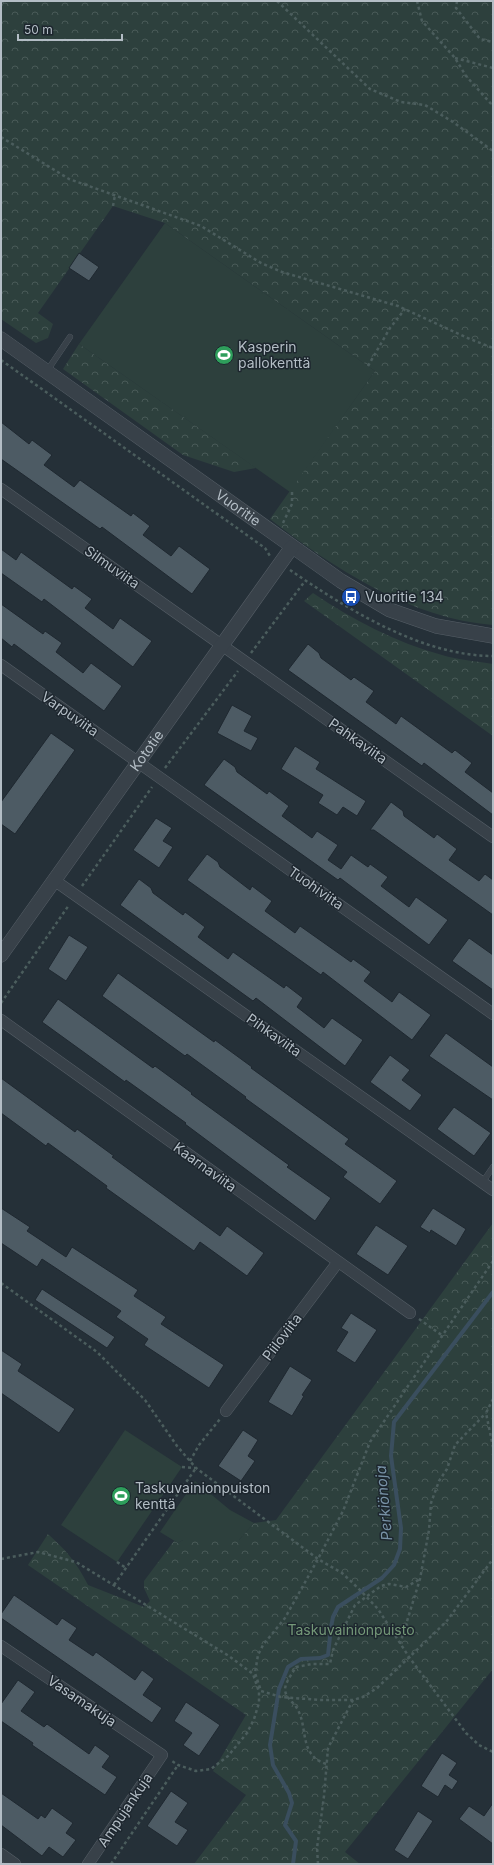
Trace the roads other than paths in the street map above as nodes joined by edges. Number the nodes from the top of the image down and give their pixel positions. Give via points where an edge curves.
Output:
1 (70, 337) dead end
2 (1, 339) edge
3 (46, 372) junction
4 (1, 489) edge
5 (292, 547) junction
6 (493, 636) edge
7 (222, 645) junction
8 (1, 665) edge
9 (139, 762) junction
10 (493, 837) edge
11 (54, 880) junction
12 (1, 955) edge
13 (493, 1014) edge
14 (1, 1020) edge
15 (493, 1167) edge
16 (482, 1183) junction
17 (493, 1190) edge
18 (338, 1262) junction
19 (410, 1313) road end
20 (226, 1411) road end
21 (1, 1646) edge
22 (162, 1755) joint
23 (1, 1854) edge
24 (15, 1864) edge
25 (88, 1864) edge

1 - 3 lane
2 - 3 street, Vuoritie
3 - 5 street, Vuoritie
4 - 7 street, Silmuviita
5 - 6 street, Vuoritie via 341,582 390,610 436,626
5 - 7 street, Kototie
7 - 9 street, Kototie
7 - 10 street, Pahkaviita
8 - 9 street, Varpuviita
9 - 11 street, Kototie
9 - 13 street, Tuohiviita
11 - 12 street, Kototie
11 - 16 street, Pihkaviita
14 - 18 street, Kaarnaviita
15 - 16 lane
16 - 17 street, Pihkaviita
18 - 19 street, Kaarnaviita
18 - 20 street, Piiloviita
21 - 22 street, Vasamakuja
22 - 25 street, Ampujankuja
23 - 24 street

